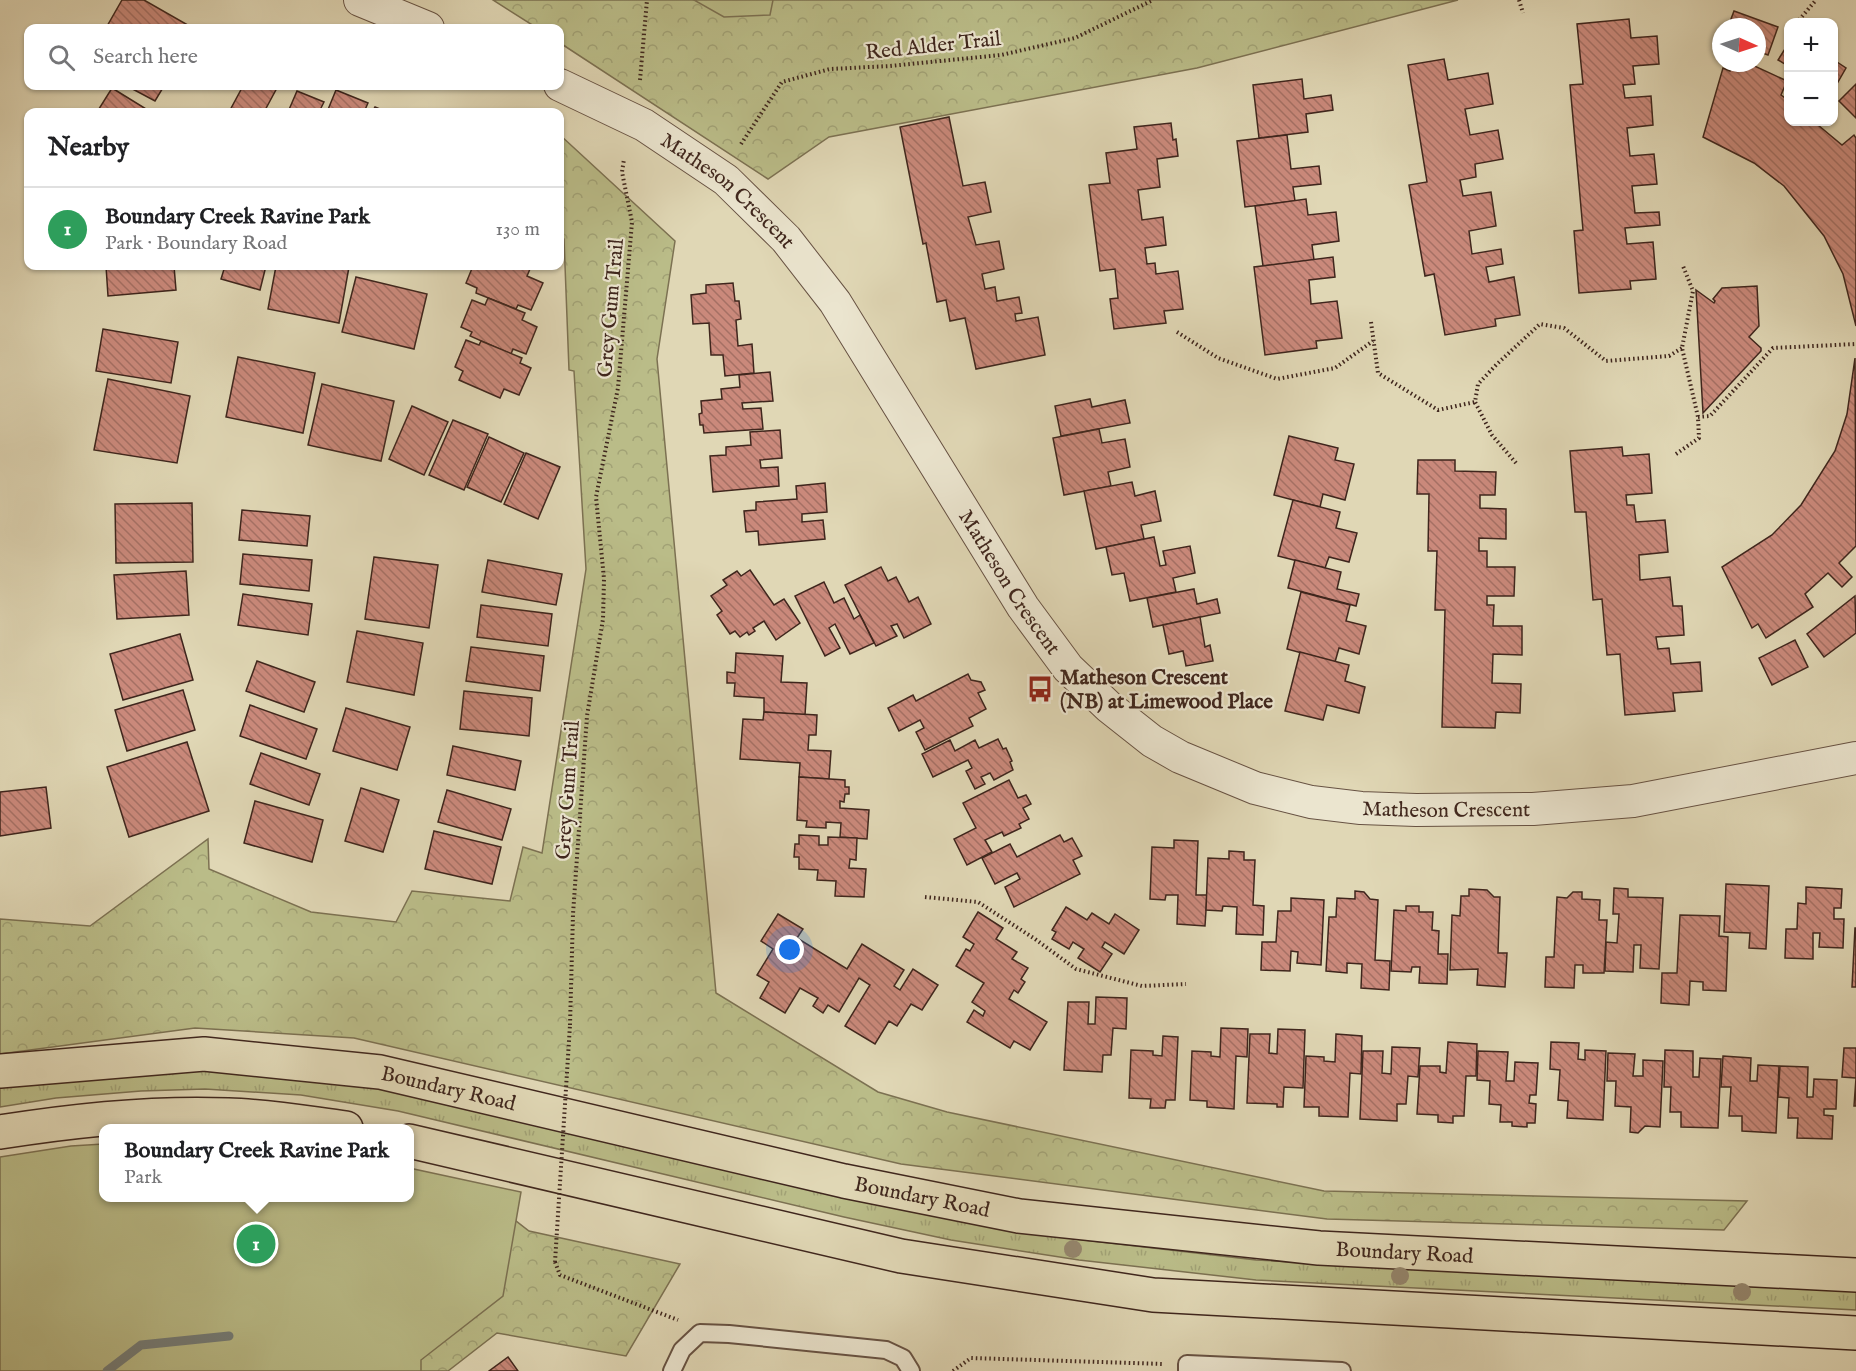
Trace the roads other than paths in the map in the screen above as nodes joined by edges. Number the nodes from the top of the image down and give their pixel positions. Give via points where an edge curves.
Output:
1 (360, 0) edge
2 (418, 24) edge
3 (564, 87) edge
4 (1856, 758) edge
5 (0, 1071) edge
6 (316, 1124) edge
7 (0, 1132) edge
8 (414, 1142) edge
9 (1856, 1275) edge
10 (1856, 1333) edge
11 (1187, 1368) edge
12 (672, 1371) edge
13 (911, 1371) edge
14 (1342, 1371) edge

1 - 2 street
3 - 4 street, Matheson Crescent via 644,126 726,180 786,239 835,303 1023,608 1068,668 1109,707 1152,741 1180,757 1255,788 1311,802 1416,810 1533,809 1633,801
5 - 9 main road, Boundary Road via 204,1054 380,1072 844,1181 1019,1216 1319,1248
6 - 7 main road via 228,1114 152,1115
8 - 10 main road via 901,1256 1153,1295
11 - 14 lane
12 - 13 lane via 682,1350 700,1333 886,1350 903,1358

